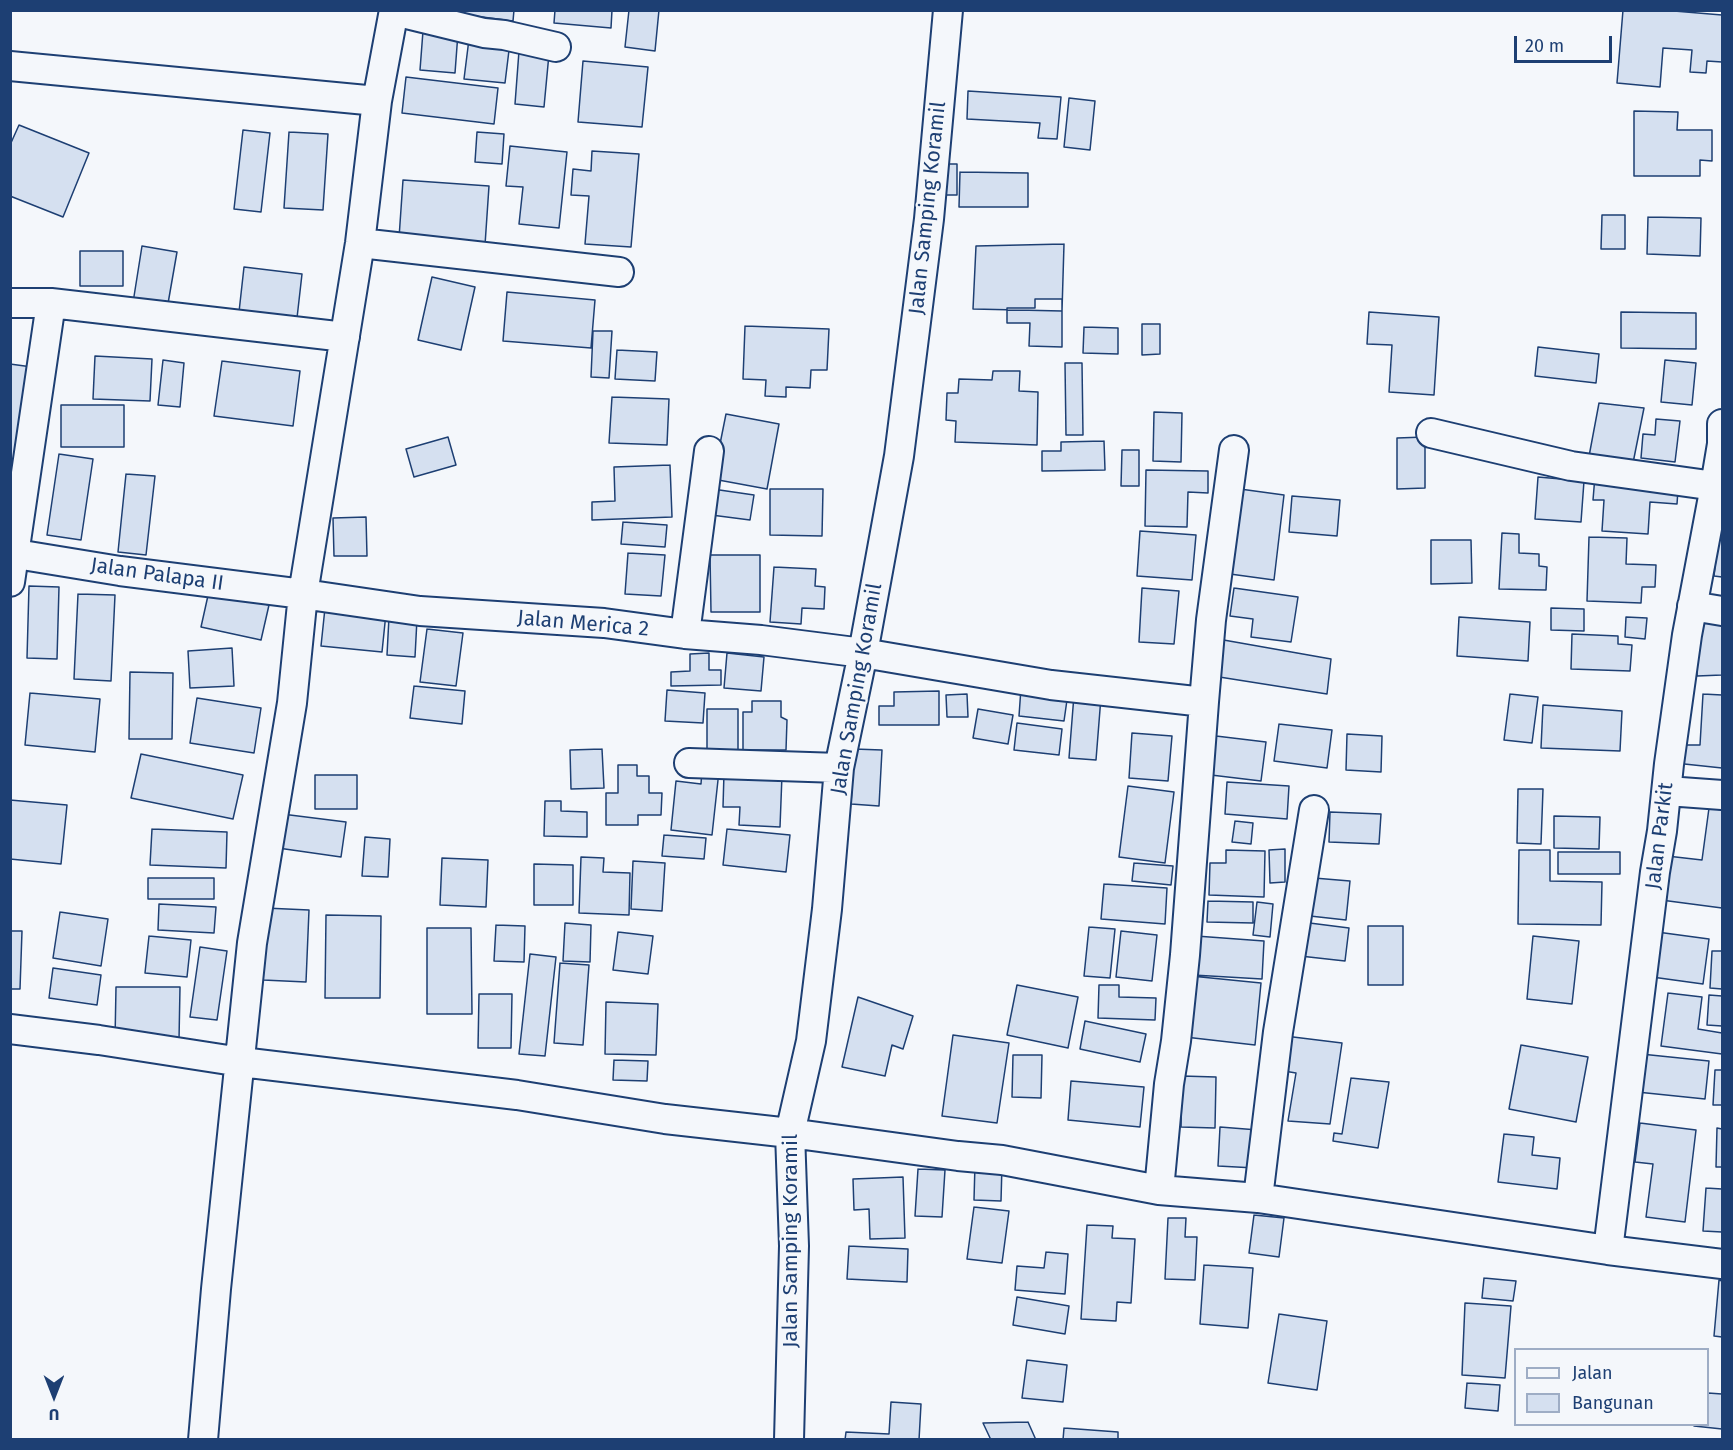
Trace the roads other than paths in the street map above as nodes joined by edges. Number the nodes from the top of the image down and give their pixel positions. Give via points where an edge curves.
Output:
1 (948, 10) edge
2 (394, 11) edge
3 (556, 47) dead end
4 (10, 66) edge
5 (377, 101) junction
6 (360, 243) junction
7 (619, 272) dead end
8 (10, 303) edge
9 (51, 303) junction
10 (345, 337) junction
11 (1722, 424) edge
12 (1431, 433) dead end
13 (1234, 450) dead end
14 (709, 451) dead end
15 (1715, 486) junction
16 (12, 553) edge
17 (10, 582) edge
18 (303, 594) junction
19 (1692, 606) junction
20 (1722, 611) edge
21 (684, 634) junction
22 (863, 653) junction
23 (1204, 702) junction
24 (689, 762) dead end
25 (839, 768) junction
26 (1667, 791) junction
27 (1722, 795) edge
28 (1314, 810) dead end
29 (10, 1029) edge
30 (241, 1062) junction
31 (790, 1133) junction
32 (1159, 1190) junction
33 (1258, 1198) junction
34 (1608, 1250) junction
35 (1722, 1264) edge
36 (203, 1440) edge
37 (789, 1440) edge

1 - 22 street, Jalan Samping Koramil via 930,219 901,445
2 - 3 street
2 - 5 street
4 - 5 street
5 - 6 street
6 - 7 street
6 - 10 street
8 - 9 street
9 - 10 street
9 - 16 street
10 - 18 street
11 - 15 street, Jalan Parkit
12 - 15 street via 1570,466
13 - 23 street
14 - 21 street
15 - 19 street, Jalan Parkit
16 - 17 street
16 - 18 street, Jalan Palapa II
18 - 21 street, Jalan Merica 2 via 420,611 604,623
18 - 30 street via 292,703 252,943
19 - 20 street
19 - 26 street, Jalan Parkit
21 - 22 street, Jalan Merica 2
22 - 23 street, Jalan Merica 2 via 1052,685
22 - 25 street, Jalan Samping Koramil
23 - 32 street via 1185,955
24 - 25 street
25 - 31 street, Jalan Samping Koramil via 811,1041
26 - 27 street
26 - 34 street, Jalan Parkit
28 - 33 street via 1278,1032
29 - 30 street
30 - 31 street
30 - 36 street
31 - 32 street via 1002,1160
31 - 37 street, Jalan Samping Koramil via 794,1246
32 - 33 street
33 - 34 street
34 - 35 street

